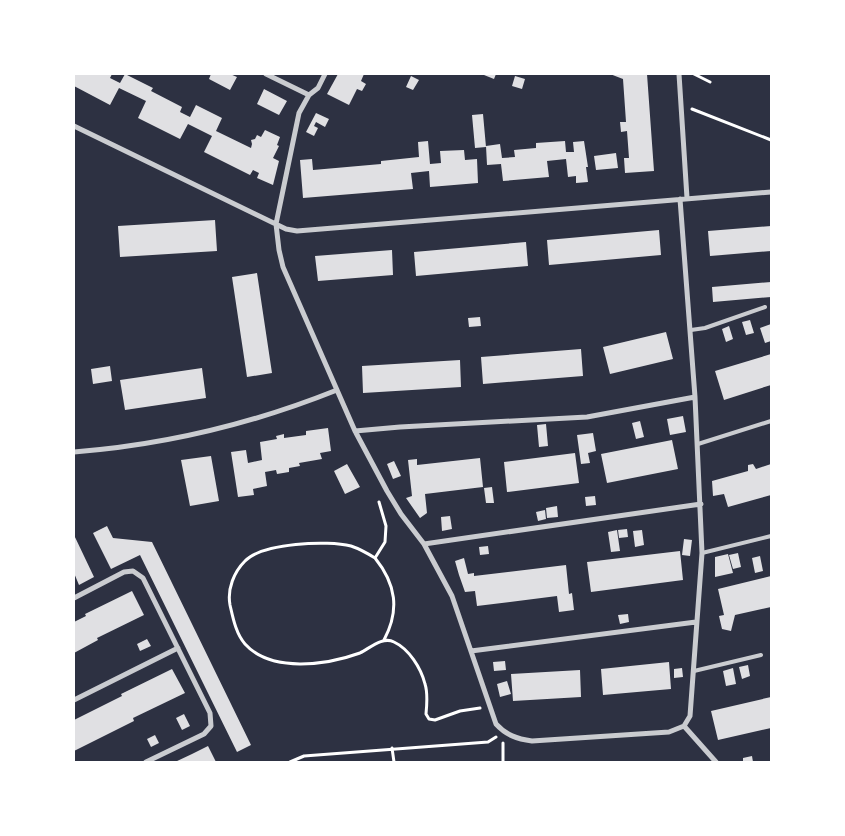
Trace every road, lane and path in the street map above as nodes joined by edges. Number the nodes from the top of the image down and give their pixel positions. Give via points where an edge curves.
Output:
1 (266, 74) edge
2 (325, 74) edge
3 (680, 74) edge
4 (694, 74) edge
5 (710, 82) dead end
6 (309, 95) junction
7 (682, 107) junction
8 (74, 126) edge
9 (771, 140) edge
10 (771, 192) edge
11 (680, 198) junction
12 (688, 198) junction
13 (276, 224) junction
14 (765, 307) dead end
15 (691, 330) junction
16 (337, 390) junction
17 (695, 397) junction
18 (771, 421) edge
19 (354, 431) junction
20 (698, 444) junction
21 (74, 452) edge
22 (387, 491) junction
23 (700, 504) junction
24 (771, 536) edge
25 (424, 544) junction
26 (702, 553) junction
27 (375, 558) junction
28 (74, 598) edge
29 (696, 622) junction
30 (384, 640) junction
31 (178, 648) junction
32 (471, 651) junction
33 (761, 655) dead end
34 (694, 671) junction
35 (74, 700) edge
36 (489, 706) junction
37 (684, 726) junction
38 (503, 732) junction
39 (392, 748) junction
40 (146, 762) edge
41 (290, 762) edge
42 (394, 762) edge
43 (503, 762) edge
44 (716, 762) edge

1 - 6 street
2 - 6 street via 318,88
3 - 7 street
4 - 5 path
6 - 13 street via 298,113
7 - 9 path
7 - 12 street
8 - 13 street
10 - 12 street
11 - 12 street
11 - 13 street via 297,231
11 - 15 street
13 - 16 street via 283,266
14 - 15 lane
15 - 17 street
16 - 19 street
16 - 21 street via 294,408 217,430 167,441
17 - 19 street via 587,416
17 - 20 street
18 - 20 lane
19 - 22 street
20 - 23 street
22 - 25 street
22 - 27 path via 378,497 386,526 385,542
23 - 25 street
23 - 26 street
24 - 26 lane
25 - 32 street via 452,596
26 - 29 street
27 - 30 path via 392,586 394,604 390,628
27 - 30 path via 362,550 332,544 304,544 259,552 246,559 234,574 229,598 234,623 245,644 261,656 280,662 302,665 326,662 358,653
28 - 31 street via 124,572 134,571 143,578
29 - 32 street
29 - 34 street
30 - 36 path via 394,642 408,653 417,666 426,684 426,714 430,719
31 - 35 street
31 - 40 street via 210,713 211,726 204,734
32 - 36 street
33 - 34 lane
34 - 37 street via 690,716
36 - 38 street
37 - 38 street via 669,732 532,742 518,740
37 - 44 street
38 - 39 path via 488,742
38 - 43 path
39 - 41 path via 304,756
39 - 42 path

